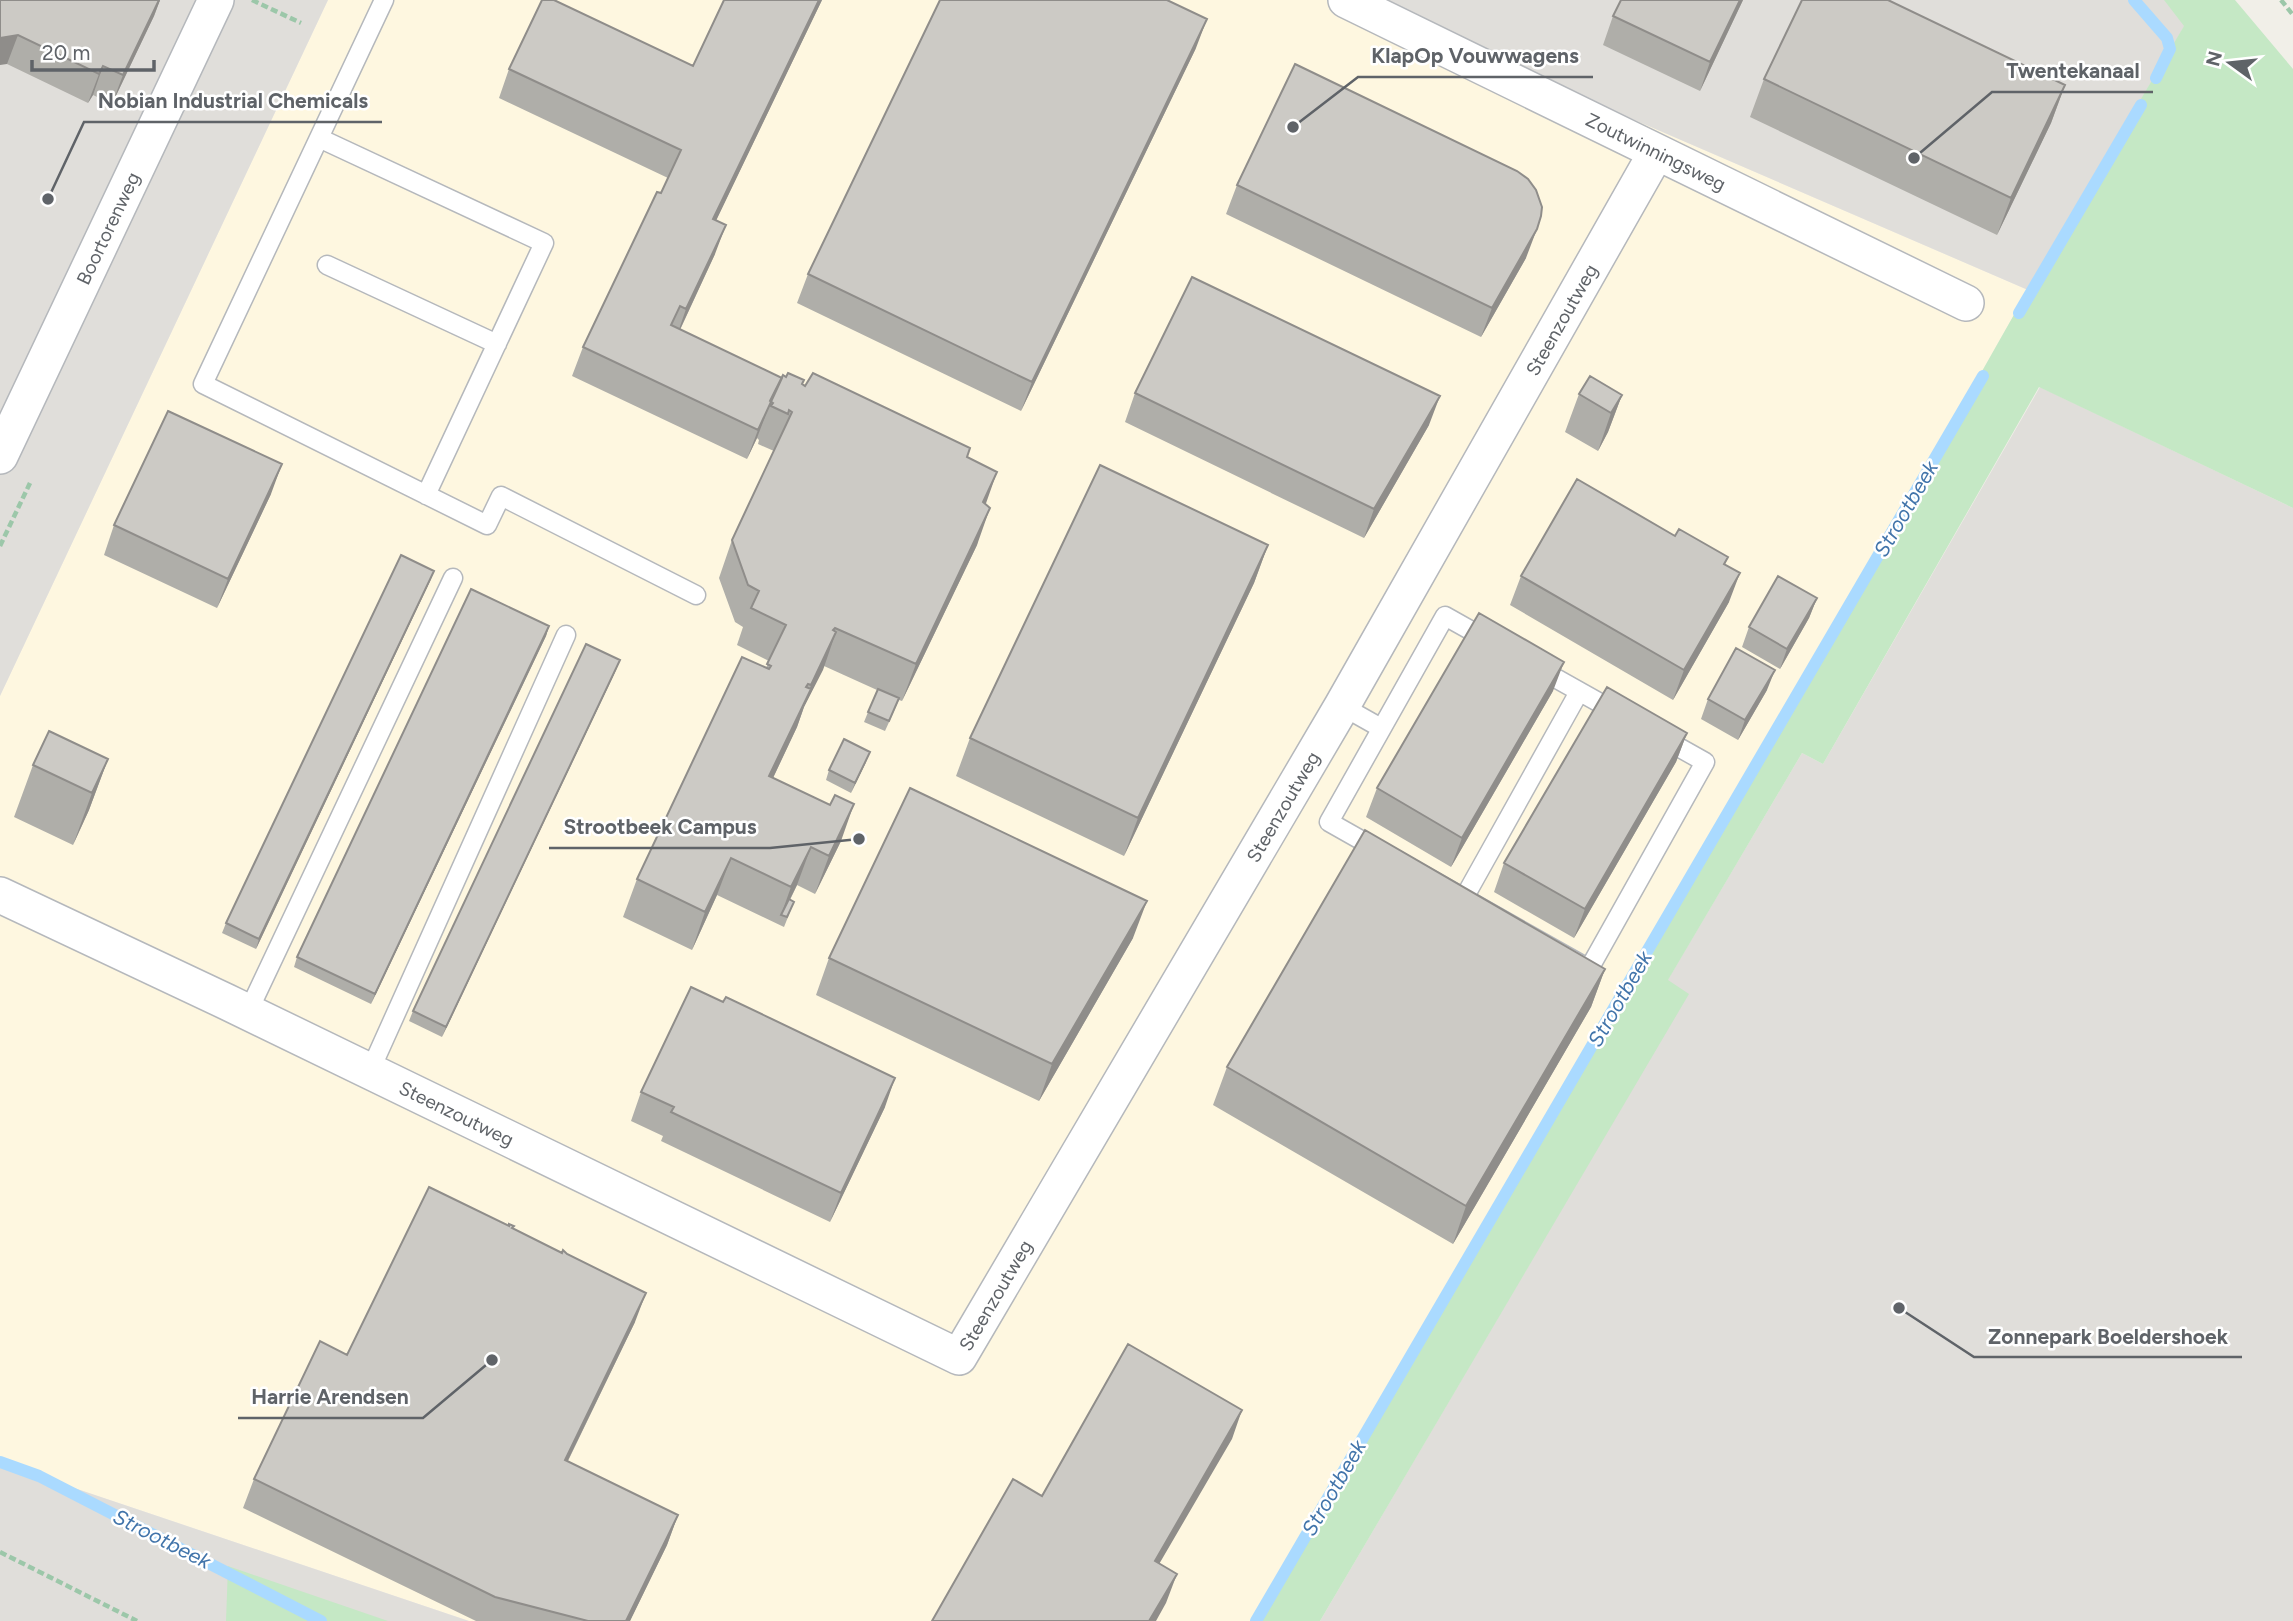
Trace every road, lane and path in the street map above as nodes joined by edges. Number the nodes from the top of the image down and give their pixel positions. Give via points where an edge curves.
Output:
1 (216, 0) edge
2 (384, 0) edge
3 (1346, 0) edge
4 (2281, 0) edge
5 (258, 3) dead end
6 (2293, 15) edge
7 (301, 23) dead end
8 (319, 138) junction
9 (1656, 153) junction
10 (327, 265) dead end
11 (1966, 303) dead end
12 (497, 344) junction
13 (0, 456) edge
14 (426, 495) junction
15 (453, 578) dead end
16 (696, 595) dead end
17 (566, 635) dead end
18 (1579, 692) junction
19 (1342, 706) junction
20 (1381, 728) junction
21 (0, 895) edge
22 (1464, 898) junction
23 (248, 1013) junction
24 (370, 1071) junction
25 (0, 1552) edge
26 (137, 1621) edge

1 - 13 street, Boortorenweg
2 - 8 lane
3 - 9 street, Zoutwinningsweg
4 - 6 path
5 - 7 path
8 - 12 lane via 544,243
8 - 14 lane via 203,384
9 - 11 street, Zoutwinningsweg
9 - 19 street, Steenzoutweg
10 - 12 lane
12 - 14 lane
14 - 16 lane via 486,525 501,496
15 - 23 lane
17 - 24 lane
18 - 20 lane via 1445,616
18 - 22 lane
18 - 22 lane via 1704,762 1596,957 1589,969
19 - 20 lane
19 - 24 street, Steenzoutweg via 959,1357
20 - 22 lane via 1329,822
21 - 23 street, Steenzoutweg
23 - 24 street, Steenzoutweg
25 - 26 path

